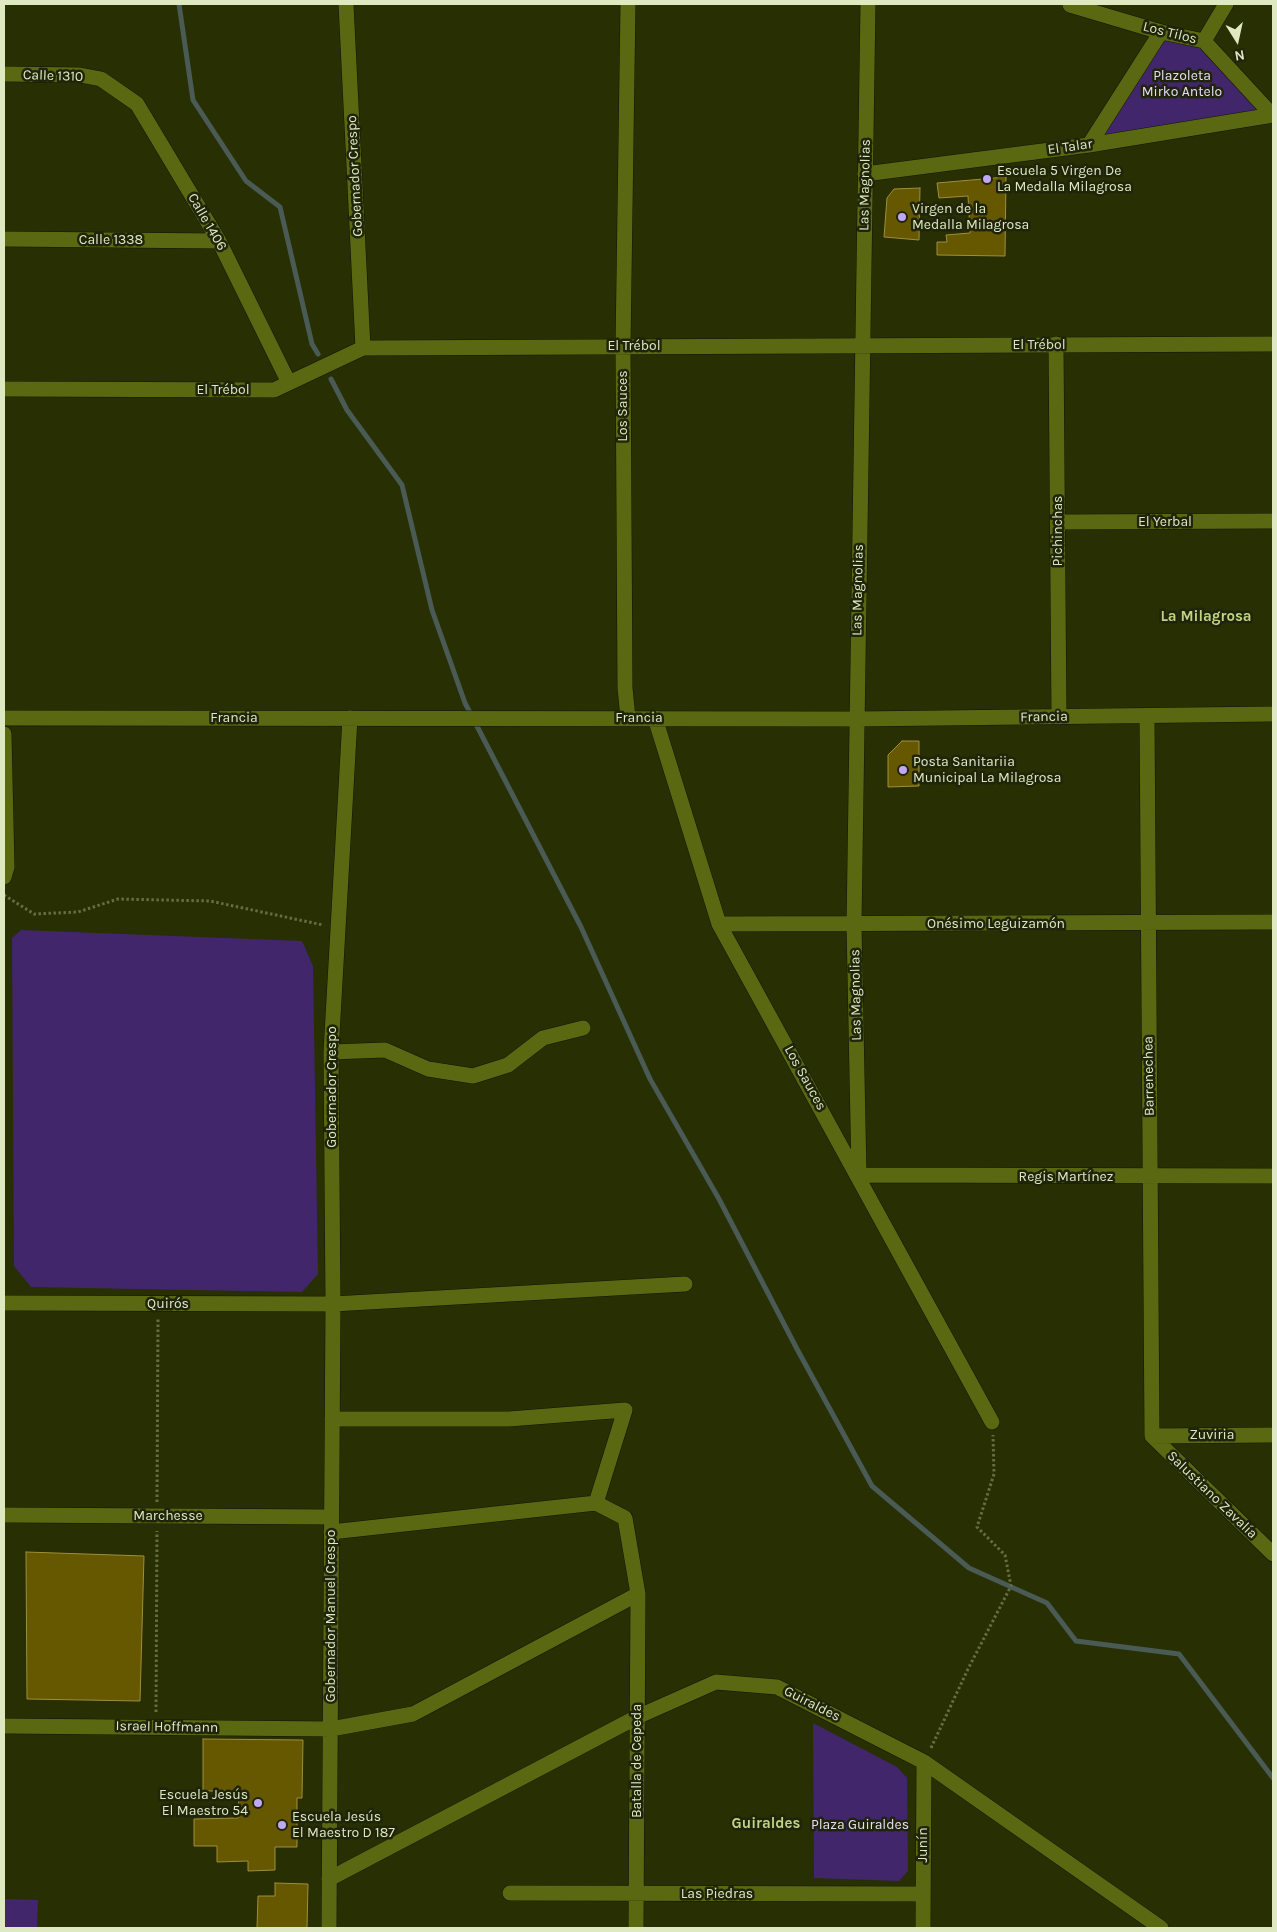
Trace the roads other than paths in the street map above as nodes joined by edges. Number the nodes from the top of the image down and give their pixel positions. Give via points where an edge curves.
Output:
1 (346, 4) edge
2 (628, 4) edge
3 (868, 4) edge
4 (1226, 4) edge
5 (1070, 5) edge
6 (1161, 32) junction
7 (1204, 41) junction
8 (4, 74) edge
9 (101, 79) joint
10 (1273, 115) edge
11 (1089, 145) junction
12 (865, 174) junction
13 (4, 239) edge
14 (219, 241) junction
15 (1056, 344) junction
16 (1273, 344) edge
17 (862, 345) junction
18 (623, 346) junction
19 (363, 348) junction
20 (289, 383) junction
21 (4, 389) edge
22 (1058, 522) junction
23 (1273, 522) edge
24 (1273, 714) edge
25 (1059, 716) junction
26 (1146, 716) junction
27 (4, 718) edge
28 (350, 718) junction
29 (628, 718) junction
30 (655, 718) junction
31 (857, 719) junction
32 (4, 734) edge
33 (4, 876) edge
34 (1273, 922) edge
35 (1147, 923) junction
36 (719, 924) junction
37 (854, 925) junction
38 (583, 1028) dead end
39 (331, 1052) junction
40 (859, 1175) junction
41 (1273, 1176) edge
42 (1150, 1177) junction
43 (685, 1284) dead end
44 (4, 1303) edge
45 (333, 1304) junction
46 (332, 1419) junction
47 (992, 1422) road end
48 (1273, 1435) edge
49 (1152, 1436) junction
50 (596, 1503) junction
51 (4, 1515) edge
52 (331, 1524) junction
53 (1273, 1554) edge
54 (638, 1594) junction
55 (637, 1717) junction
56 (4, 1726) edge
57 (331, 1729) junction
58 (924, 1762) junction
59 (329, 1879) junction
60 (510, 1893) dead end
61 (636, 1893) junction
62 (923, 1894) junction
63 (328, 1928) edge
64 (636, 1928) edge
65 (923, 1928) edge
66 (1161, 1928) edge

1 - 19 street, Gobernador Crespo
2 - 18 street, Los Sauces
3 - 12 street, Las Magnolias
4 - 7 street
5 - 6 street, Los Tilos
6 - 7 street, Los Tilos
6 - 11 street
7 - 10 street, Los Tilos
8 - 9 street, Calle 1310
9 - 14 street, Calle 1406 via 137,104
10 - 11 street, El Talar
11 - 12 street, El Talar
12 - 17 street, Las Magnolias
13 - 14 street, Calle 1338
14 - 20 street, Calle 1406
15 - 16 street, El Trébol
15 - 17 street, El Trébol
15 - 22 street, Pichinchas
17 - 18 street, El Trébol
17 - 31 street, Las Magnolias
18 - 19 street, El Trébol
18 - 29 street, Los Sauces via 625,688
19 - 20 street, El Trébol
20 - 21 street, El Trébol via 274,390
22 - 23 street, El Yerbal
22 - 25 street, Pichinchas
24 - 26 street, Francia
25 - 26 street, Francia
25 - 31 street, Francia
26 - 35 street, Barrenechea
27 - 28 street, Francia
28 - 29 street, Francia
28 - 39 street, Gobernador Crespo
29 - 30 street, Francia
30 - 31 street, Francia
30 - 36 street, Los Sauces
31 - 37 street, Las Magnolias
32 - 33 street via 7,867
34 - 35 street, Onésimo Leguizamón
35 - 37 street, Onésimo Leguizamón
35 - 42 street, Barrenechea
36 - 37 street, Onésimo Leguizamón
36 - 40 street, Los Sauces
37 - 40 street, Las Magnolias
38 - 39 street via 542,1038 508,1065 474,1076 428,1069 385,1050
39 - 45 street, Gobernador Crespo
40 - 42 street, Regis Martínez
40 - 47 street, Los Sauces
41 - 42 street, Regis Martínez
42 - 49 street, Barrenechea
43 - 45 street, Quirós
44 - 45 street, Quirós
45 - 46 street, Gobernador Manuel Crespo
46 - 50 street via 509,1420 625,1410
46 - 52 street, Gobernador Manuel Crespo
48 - 49 street, Zuviria
49 - 53 street, Salustiano Zavalía
50 - 52 street, Marchesse
50 - 54 street, Batalla de Cepeda via 624,1518
51 - 52 street, Marchesse
52 - 57 street, Gobernador Manuel Crespo
54 - 55 street, Batalla de Cepeda
54 - 57 street, Israel Hoffmann via 413,1714
55 - 58 street, Guiraldes via 716,1682 777,1687
55 - 59 street, Guiraldes
55 - 61 street, Batalla de Cepeda
56 - 57 street, Israel Hoffmann
57 - 59 street, Gobernador Manuel Crespo
58 - 62 street, Junín
58 - 66 street, Guiraldes
59 - 63 street, Gobernador Manuel Crespo
60 - 61 street, Las Piedras
61 - 62 street, Las Piedras
61 - 64 street, Batalla de Cepeda
62 - 65 street, Junín

